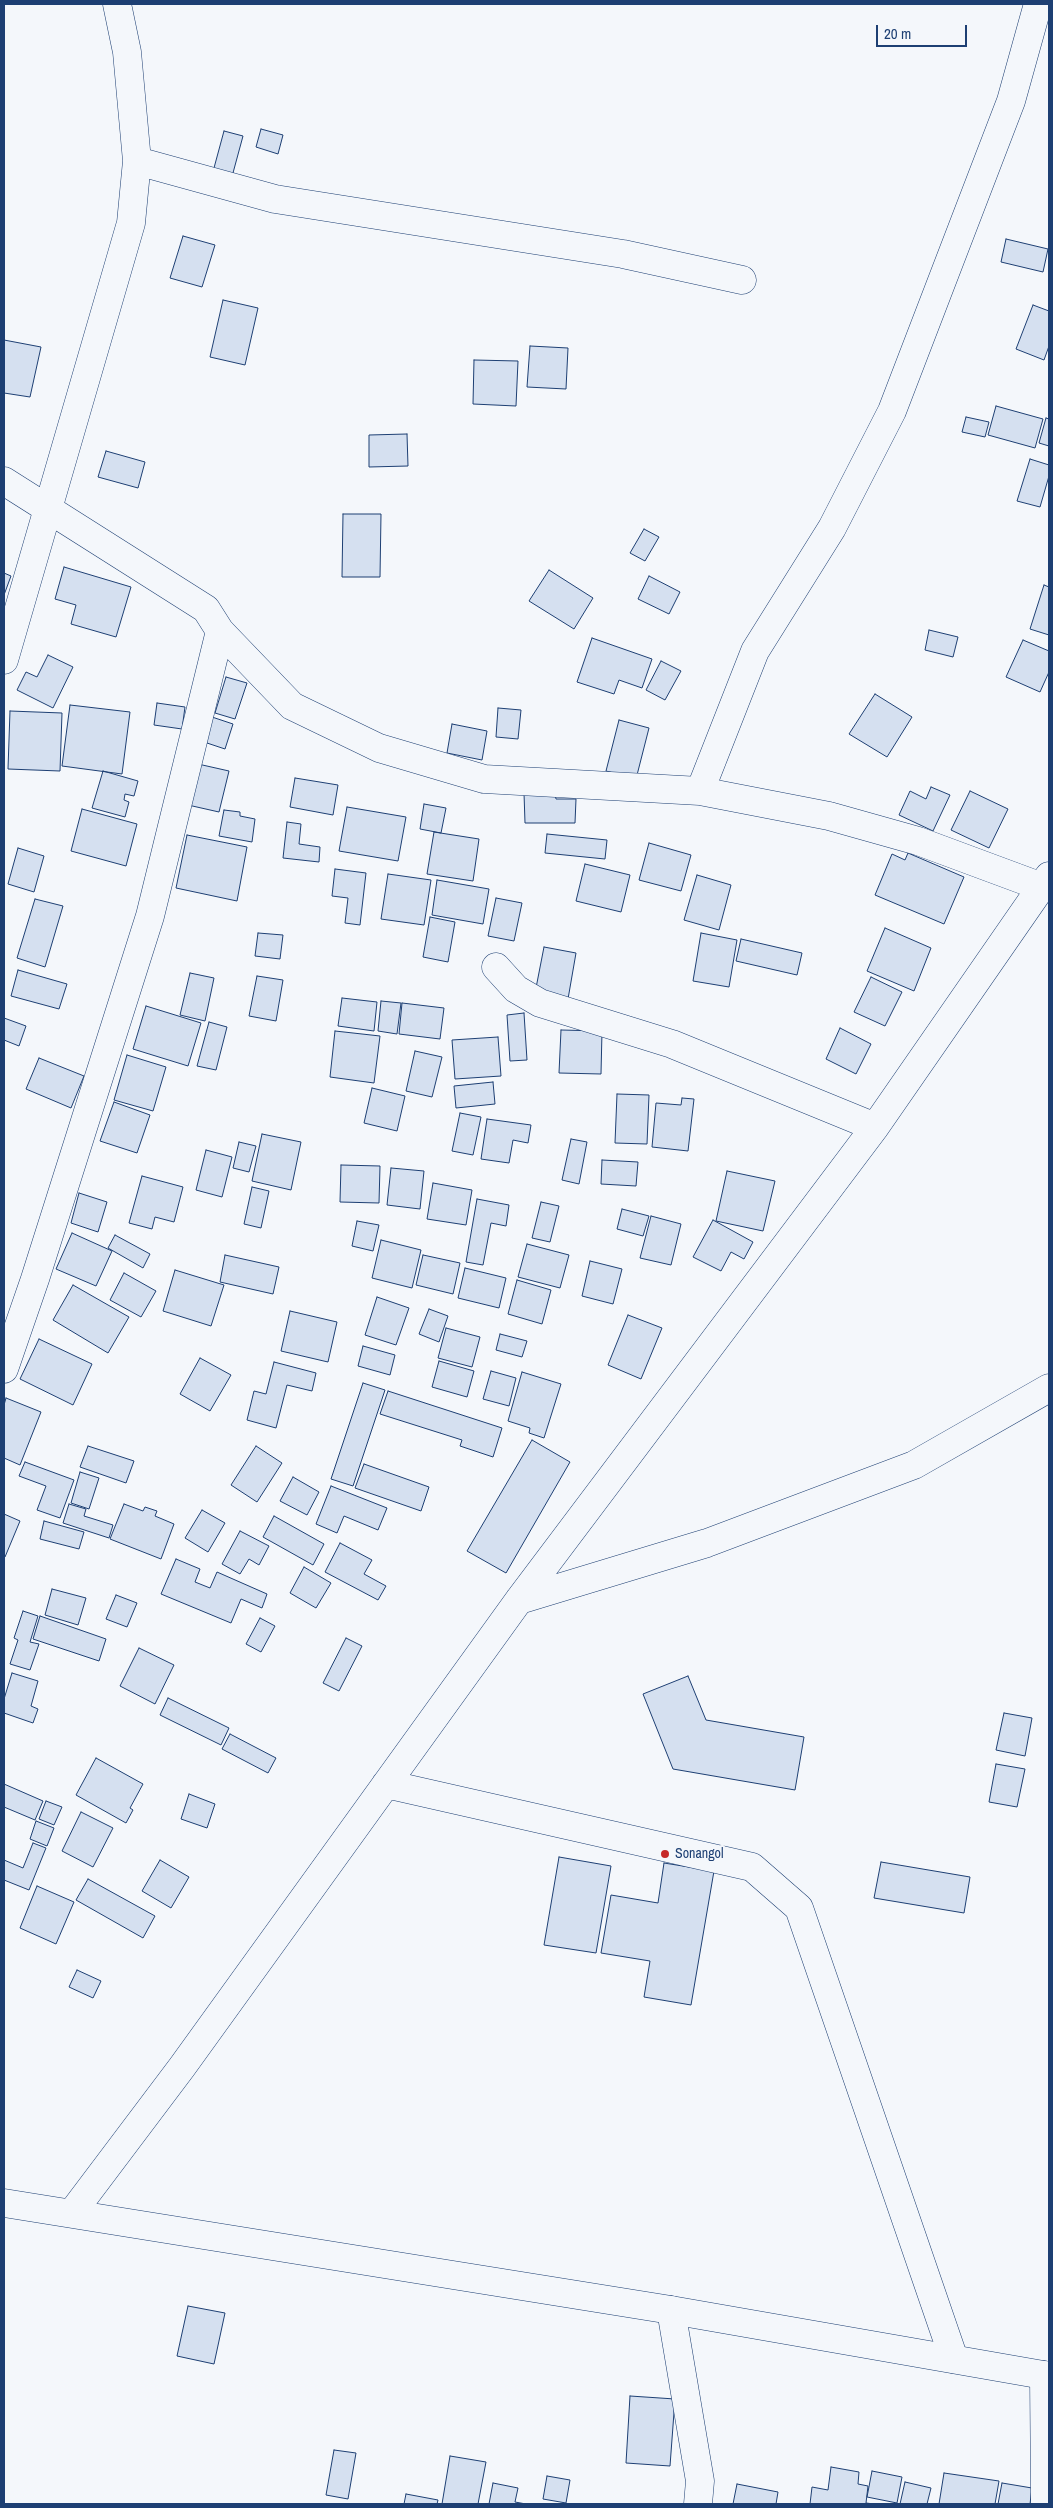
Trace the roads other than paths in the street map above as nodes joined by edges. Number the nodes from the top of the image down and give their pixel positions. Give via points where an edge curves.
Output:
1 (117, 4) edge
2 (1038, 4) edge
3 (137, 161) junction
4 (742, 280) dead end
5 (4, 481) edge
6 (47, 508) junction
7 (220, 632) junction
8 (4, 660) edge
9 (700, 791) junction
10 (1045, 882) edge
11 (496, 967) dead end
12 (876, 1127) junction
13 (4, 1369) edge
14 (1049, 1388) edge
15 (518, 1600) junction
16 (386, 1784) junction
17 (4, 2203) edge
18 (72, 2213) junction
19 (671, 2310) junction
20 (954, 2359) junction
21 (1046, 2375) edge
22 (698, 2504) edge
23 (1045, 2504) edge

1 - 3 street via 127,52
2 - 9 street via 1011,100 892,411 832,528 755,651
3 - 4 street via 275,199 623,254
3 - 6 street via 131,223
5 - 6 street
6 - 7 street via 206,609
6 - 8 street
7 - 9 street via 292,706 379,748 484,779
7 - 13 street via 150,916
9 - 10 street via 829,816
10 - 12 street
11 - 12 street via 516,989 540,1003 672,1044
12 - 15 street
14 - 15 street via 914,1465 707,1543
15 - 16 street
16 - 18 street via 182,2067
16 - 20 street via 752,1867 799,1908
17 - 18 street
18 - 19 street
19 - 20 street
19 - 22 street via 700,2481
20 - 21 street
21 - 23 street

